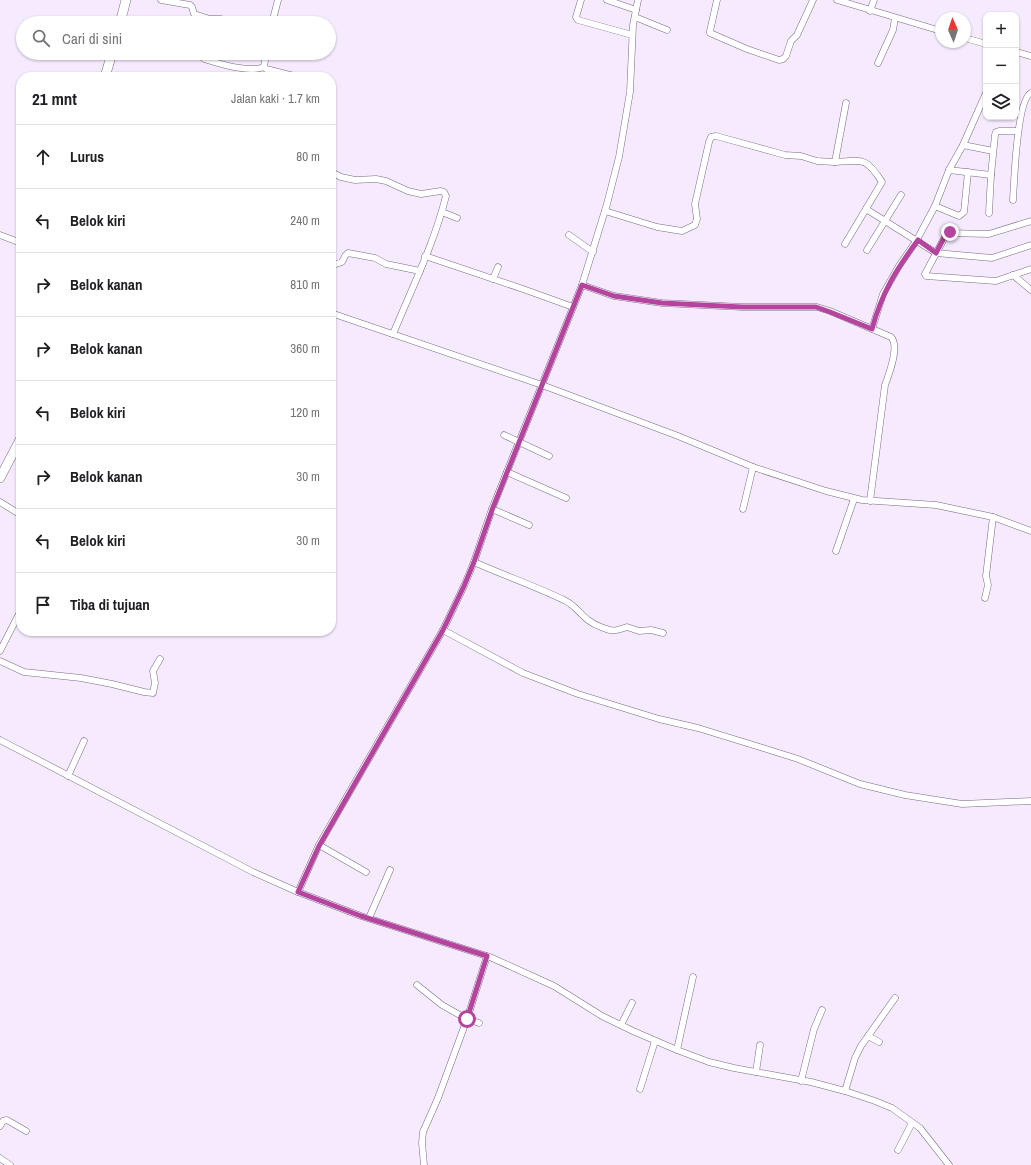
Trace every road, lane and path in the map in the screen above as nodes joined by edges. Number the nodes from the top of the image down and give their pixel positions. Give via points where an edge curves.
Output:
1 (126, 0) edge
2 (161, 0) edge
3 (278, 0) edge
4 (582, 0) edge
5 (607, 0) edge
6 (638, 0) edge
7 (717, 0) edge
8 (813, 0) edge
9 (837, 0) edge
10 (874, 0) edge
11 (636, 10) junction
12 (870, 11) junction
13 (122, 16) edge
14 (199, 16) edge
15 (274, 16) edge
16 (635, 17) junction
17 (895, 18) junction
18 (935, 29) edge
19 (667, 30) dead end
20 (632, 35) junction
21 (971, 40) edge
22 (983, 43) edge
23 (1019, 53) edge
24 (1031, 56) edge
25 (110, 60) edge
26 (208, 60) edge
27 (265, 60) edge
28 (878, 63) dead end
29 (264, 68) junction
30 (106, 72) edge
31 (279, 72) edge
32 (1031, 93) edge
33 (983, 100) edge
34 (846, 103) dead end
35 (1018, 131) junction
36 (963, 145) junction
37 (993, 151) junction
38 (835, 162) junction
39 (949, 170) junction
40 (968, 172) junction
41 (336, 174) edge
42 (991, 175) junction
43 (901, 195) dead end
44 (1013, 200) dead end
45 (934, 206) junction
46 (606, 207) junction
47 (866, 209) junction
48 (442, 212) junction
49 (989, 213) dead end
50 (457, 218) dead end
51 (886, 221) junction
52 (1031, 221) edge
53 (0, 235) edge
54 (569, 235) dead end
55 (918, 240) junction
56 (16, 241) edge
57 (845, 244) dead end
58 (1031, 245) edge
59 (867, 250) dead end
60 (592, 252) junction
61 (936, 253) junction
62 (425, 256) junction
63 (336, 264) edge
64 (498, 267) dead end
65 (1031, 269) edge
66 (420, 271) junction
67 (1013, 275) junction
68 (493, 279) junction
69 (582, 285) junction
70 (1031, 290) edge
71 (573, 307) junction
72 (336, 315) edge
73 (872, 329) junction
74 (393, 334) junction
75 (542, 385) junction
76 (504, 435) dead end
77 (519, 442) junction
78 (16, 448) edge
79 (549, 456) dead end
80 (753, 467) junction
81 (507, 472) junction
82 (0, 478) edge
83 (566, 498) dead end
84 (854, 499) junction
85 (870, 500) junction
86 (0, 502) edge
87 (743, 509) dead end
88 (492, 510) junction
89 (16, 513) edge
90 (993, 517) junction
91 (529, 525) dead end
92 (1031, 531) edge
93 (836, 551) dead end
94 (474, 562) junction
95 (985, 598) dead end
96 (16, 620) edge
97 (443, 630) junction
98 (663, 633) dead end
99 (0, 651) edge
100 (160, 659) dead end
101 (0, 660) edge
102 (0, 740) edge
103 (84, 741) dead end
104 (68, 776) junction
105 (1031, 801) edge
106 (319, 846) junction
107 (390, 870) dead end
108 (366, 872) dead end
109 (298, 892) junction
110 (369, 918) junction
111 (487, 956) junction
112 (693, 977) dead end
113 (417, 985) dead end
114 (895, 998) dead end
115 (632, 1004) dead end
116 (822, 1010) dead end
117 (467, 1019) junction
118 (479, 1023) dead end
119 (620, 1025) junction
120 (868, 1036) junction
121 (655, 1041) junction
122 (879, 1042) dead end
123 (760, 1045) dead end
124 (678, 1050) junction
125 (756, 1072) junction
126 (801, 1081) junction
127 (640, 1089) dead end
128 (845, 1092) junction
129 (912, 1123) junction
130 (0, 1126) edge
131 (26, 1131) dead end
132 (898, 1150) dead end
133 (0, 1158) edge
134 (10, 1165) edge
135 (424, 1165) edge
136 (949, 1165) edge

1 - 13 main road
2 - 14 street via 190,6 192,12
3 - 15 street
4 - 20 street via 576,17 578,20
5 - 11 street
6 - 11 street
7 - 8 street via 710,33 747,50 779,60 786,56 791,40 797,35
9 - 12 street
10 - 12 street
11 - 16 street
12 - 17 street
16 - 19 street
16 - 20 street
17 - 18 street
17 - 28 street via 893,30
20 - 46 street via 630,92
21 - 22 street
23 - 24 street
25 - 30 main road
26 - 29 street via 243,68
27 - 29 street
29 - 31 street
32 - 35 street via 1027,96
33 - 36 street
34 - 38 street
35 - 37 street via 996,132
35 - 44 street
36 - 37 street
36 - 39 street
37 - 42 street
38 - 46 street via 785,155 716,136 711,137 695,204 695,225 682,231 657,226
38 - 47 street via 861,160 873,168 882,182
39 - 40 street
39 - 45 street
40 - 42 street
40 - 45 street via 964,212 959,216
41 - 48 street via 355,180 386,181 408,192 420,194 444,192 446,196
42 - 49 street
43 - 51 street
45 - 55 street
46 - 60 street
47 - 51 street
47 - 57 street
48 - 50 street
48 - 62 street
51 - 55 street
51 - 59 street
52 - 61 street via 989,234 948,232
53 - 56 street
54 - 60 street
55 - 61 street
55 - 73 street via 883,294
58 - 61 street via 992,258
60 - 69 street
61 - 67 street via 926,276 996,281
62 - 66 street
62 - 68 street
63 - 66 street via 342,262 348,253
64 - 68 street
65 - 67 street
66 - 74 street
67 - 70 street
68 - 71 street
69 - 71 street
69 - 73 street via 614,296 662,303 816,307
71 - 75 street
72 - 74 street
73 - 85 street via 891,337 895,345 891,370 885,385
74 - 75 street
75 - 77 street
75 - 80 street
76 - 77 street
77 - 79 street
77 - 81 street
78 - 82 main road
80 - 84 street
80 - 87 street
81 - 83 street
81 - 88 street
84 - 85 street
84 - 93 street
85 - 90 street via 936,505
86 - 89 street
88 - 91 street
88 - 94 street
90 - 92 street
90 - 95 street
94 - 97 street
94 - 98 street via 564,600 586,619 601,627 615,631 627,627
96 - 99 street
97 - 105 street via 523,673 578,694 798,759 860,784 905,795 962,804
97 - 106 street
100 - 101 street via 153,671 153,693 81,678 24,672
102 - 104 street
103 - 104 street
104 - 109 street
106 - 108 street
106 - 109 street
107 - 110 street
109 - 110 street
110 - 111 street
111 - 117 street
111 - 119 street via 554,986
112 - 124 street
113 - 117 street via 442,1005
114 - 120 street
115 - 119 street
116 - 126 street
117 - 118 street
117 - 135 street via 423,1132
119 - 121 street
120 - 122 street
120 - 128 street via 855,1058
121 - 124 street
121 - 127 street
123 - 125 street
124 - 125 street via 709,1062
125 - 126 street
126 - 128 street
128 - 129 street via 892,1108
129 - 132 street
129 - 136 street via 920,1128
130 - 131 street via 7,1120
133 - 134 street

